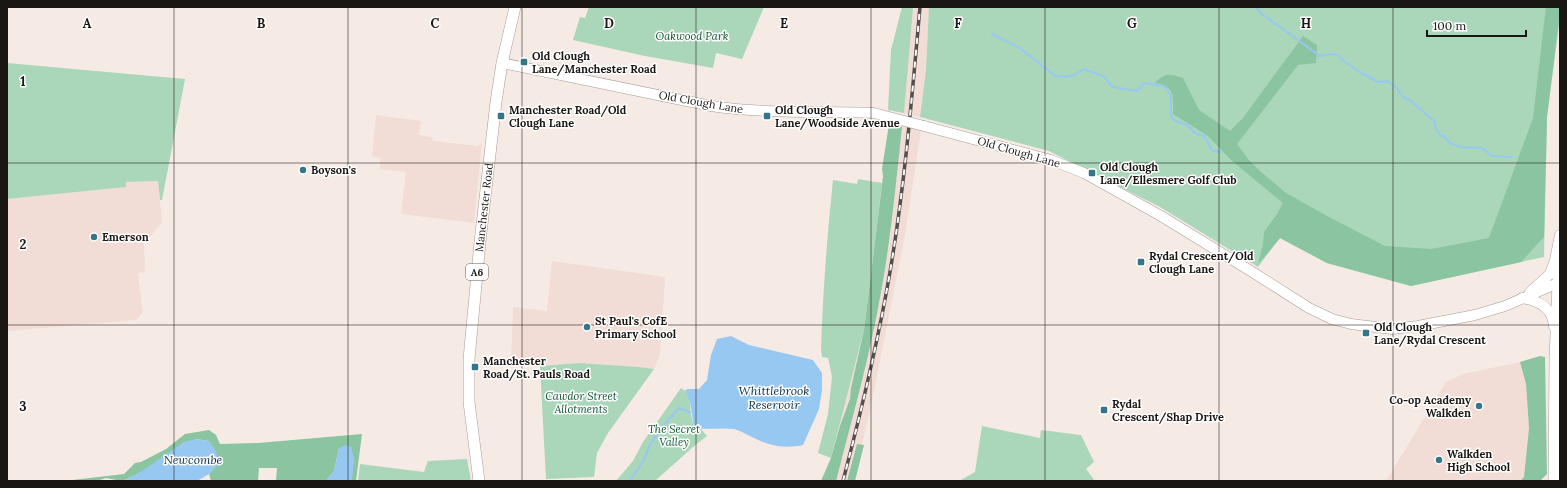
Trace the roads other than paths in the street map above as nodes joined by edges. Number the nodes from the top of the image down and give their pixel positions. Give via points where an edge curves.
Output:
1 (515, 7) edge
2 (502, 63) junction
3 (1560, 235) edge
4 (1560, 257) edge
5 (1560, 282) edge
6 (1522, 298) junction
7 (1556, 359) junction
8 (479, 481) edge
9 (1555, 481) edge

1 - 2 main road, Manchester Road / A6
2 - 6 street, Old Clough Lane, bridge via 736,110 874,114 1051,160 1084,173 1149,209 1254,272 1308,308 1337,321 1400,329 1474,314 1505,306
2 - 8 main road, Manchester Road / A6 via 480,242 469,359 469,402
3 - 6 street, Old Clough Lane via 1550,274
4 - 5 highway
5 - 6 street, Old Clough Lane
5 - 7 highway
6 - 7 street via 1541,303 1551,314 1554,321
7 - 9 highway

